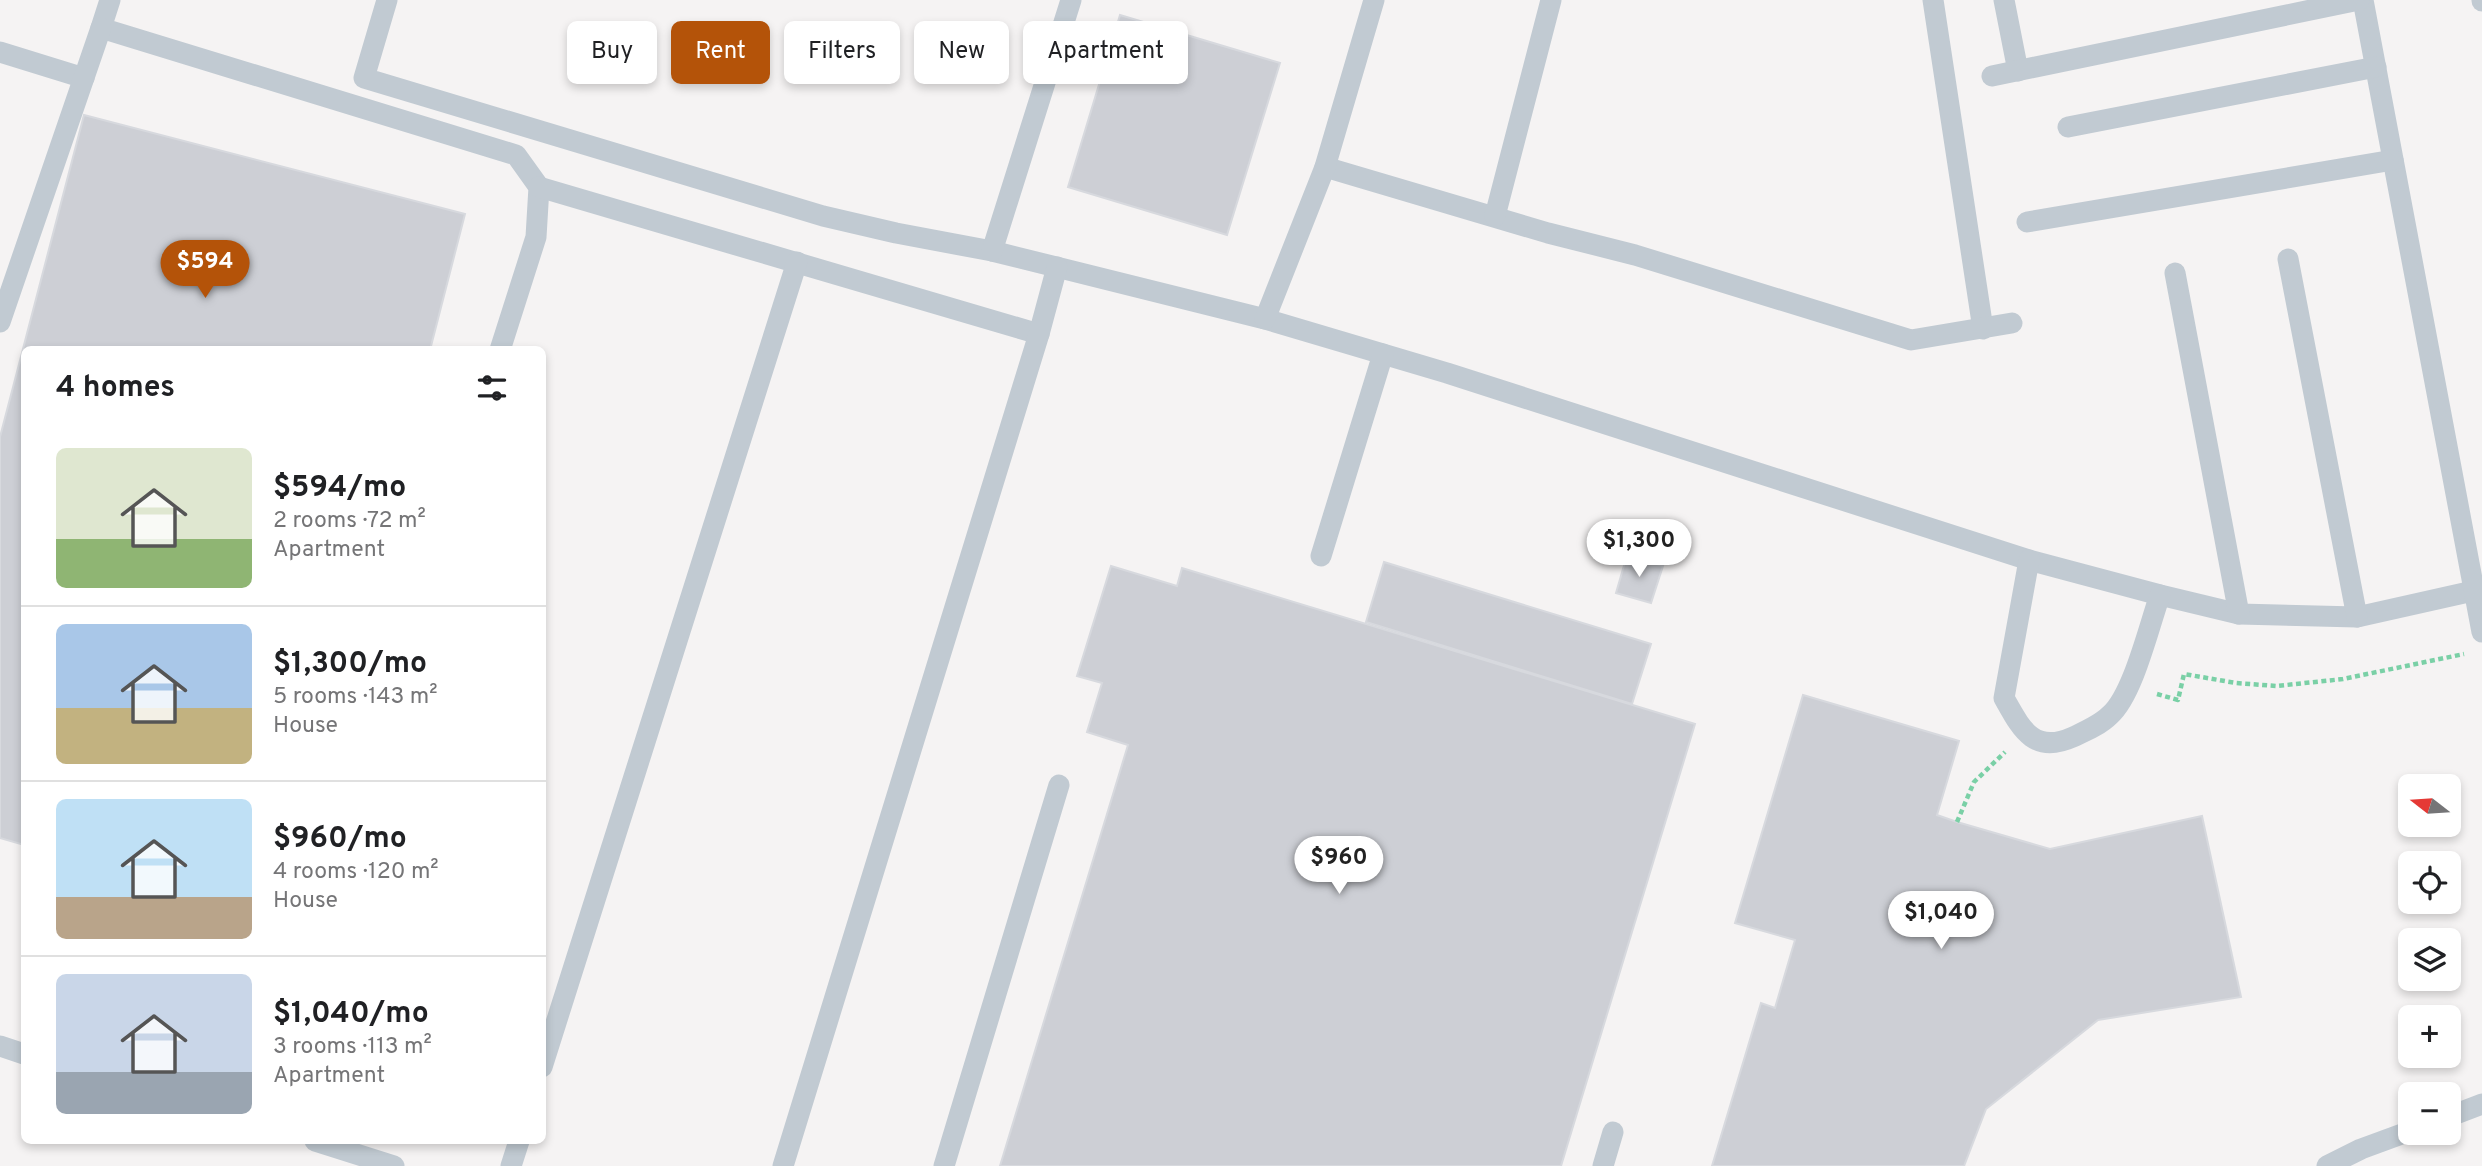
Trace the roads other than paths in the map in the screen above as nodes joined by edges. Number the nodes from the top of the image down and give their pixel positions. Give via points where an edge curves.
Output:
1 (110, 0) edge
2 (387, 0) edge
3 (1071, 0) edge
4 (1374, 0) edge
5 (1551, 0) edge
6 (1933, 0) edge
7 (2004, 0) edge
8 (2361, 0) edge
9 (101, 28) junction
10 (0, 52) edge
11 (2376, 66) junction
12 (2018, 71) junction
13 (1992, 76) dead end
14 (84, 78) junction
15 (2068, 127) dead end
16 (2393, 160) junction
17 (1325, 167) junction
18 (539, 187) junction
19 (1495, 216) junction
20 (2027, 222) dead end
21 (992, 251) junction
22 (2288, 259) dead end
23 (797, 262) junction
24 (1057, 267) junction
25 (2175, 273) dead end
26 (1265, 319) junction
27 (0, 322) edge
28 (2012, 323) dead end
29 (1983, 328) junction
30 (1039, 334) junction
31 (501, 346) edge
32 (1383, 354) junction
33 (1321, 555) dead end
34 (2029, 560) junction
35 (2478, 590) edge
36 (2160, 595) junction
37 (2239, 614) junction
38 (2357, 617) junction
39 (2482, 632) edge
40 (1059, 785) dead end
41 (0, 1046) edge
42 (21, 1053) edge
43 (546, 1054) edge
44 (2482, 1104) edge
45 (2461, 1111) edge
46 (1613, 1132) dead end
47 (2398, 1135) edge
48 (324, 1144) edge
49 (518, 1144) edge
50 (394, 1166) edge
51 (511, 1166) edge
52 (783, 1166) edge
53 (944, 1166) edge
54 (1603, 1166) edge
55 (2327, 1166) edge

1 - 9 lane
2 - 21 lane via 364,78 823,216
3 - 21 lane
4 - 17 lane
5 - 19 lane
6 - 29 lane
7 - 12 lane
8 - 11 lane
8 - 12 lane
9 - 14 lane
9 - 18 lane via 516,155
10 - 14 lane
11 - 15 lane
11 - 16 lane
12 - 13 lane
14 - 27 lane
16 - 20 lane
16 - 35 lane
17 - 19 lane
17 - 26 lane
18 - 23 lane
18 - 31 lane via 536,237
19 - 29 lane via 1911,340
21 - 24 lane
22 - 38 lane
23 - 30 lane
23 - 43 lane
24 - 26 lane
24 - 30 lane
25 - 37 lane
26 - 32 lane
28 - 29 lane
30 - 52 lane
32 - 33 lane
32 - 34 lane
34 - 36 lane
34 - 36 lane via 2004,698 2024,734 2039,742 2064,741 2112,715 2129,686
35 - 38 lane
35 - 39 lane
36 - 37 lane
37 - 38 lane
40 - 53 lane
41 - 42 lane
44 - 45 lane
46 - 54 lane
47 - 55 lane
48 - 50 lane
49 - 51 lane

